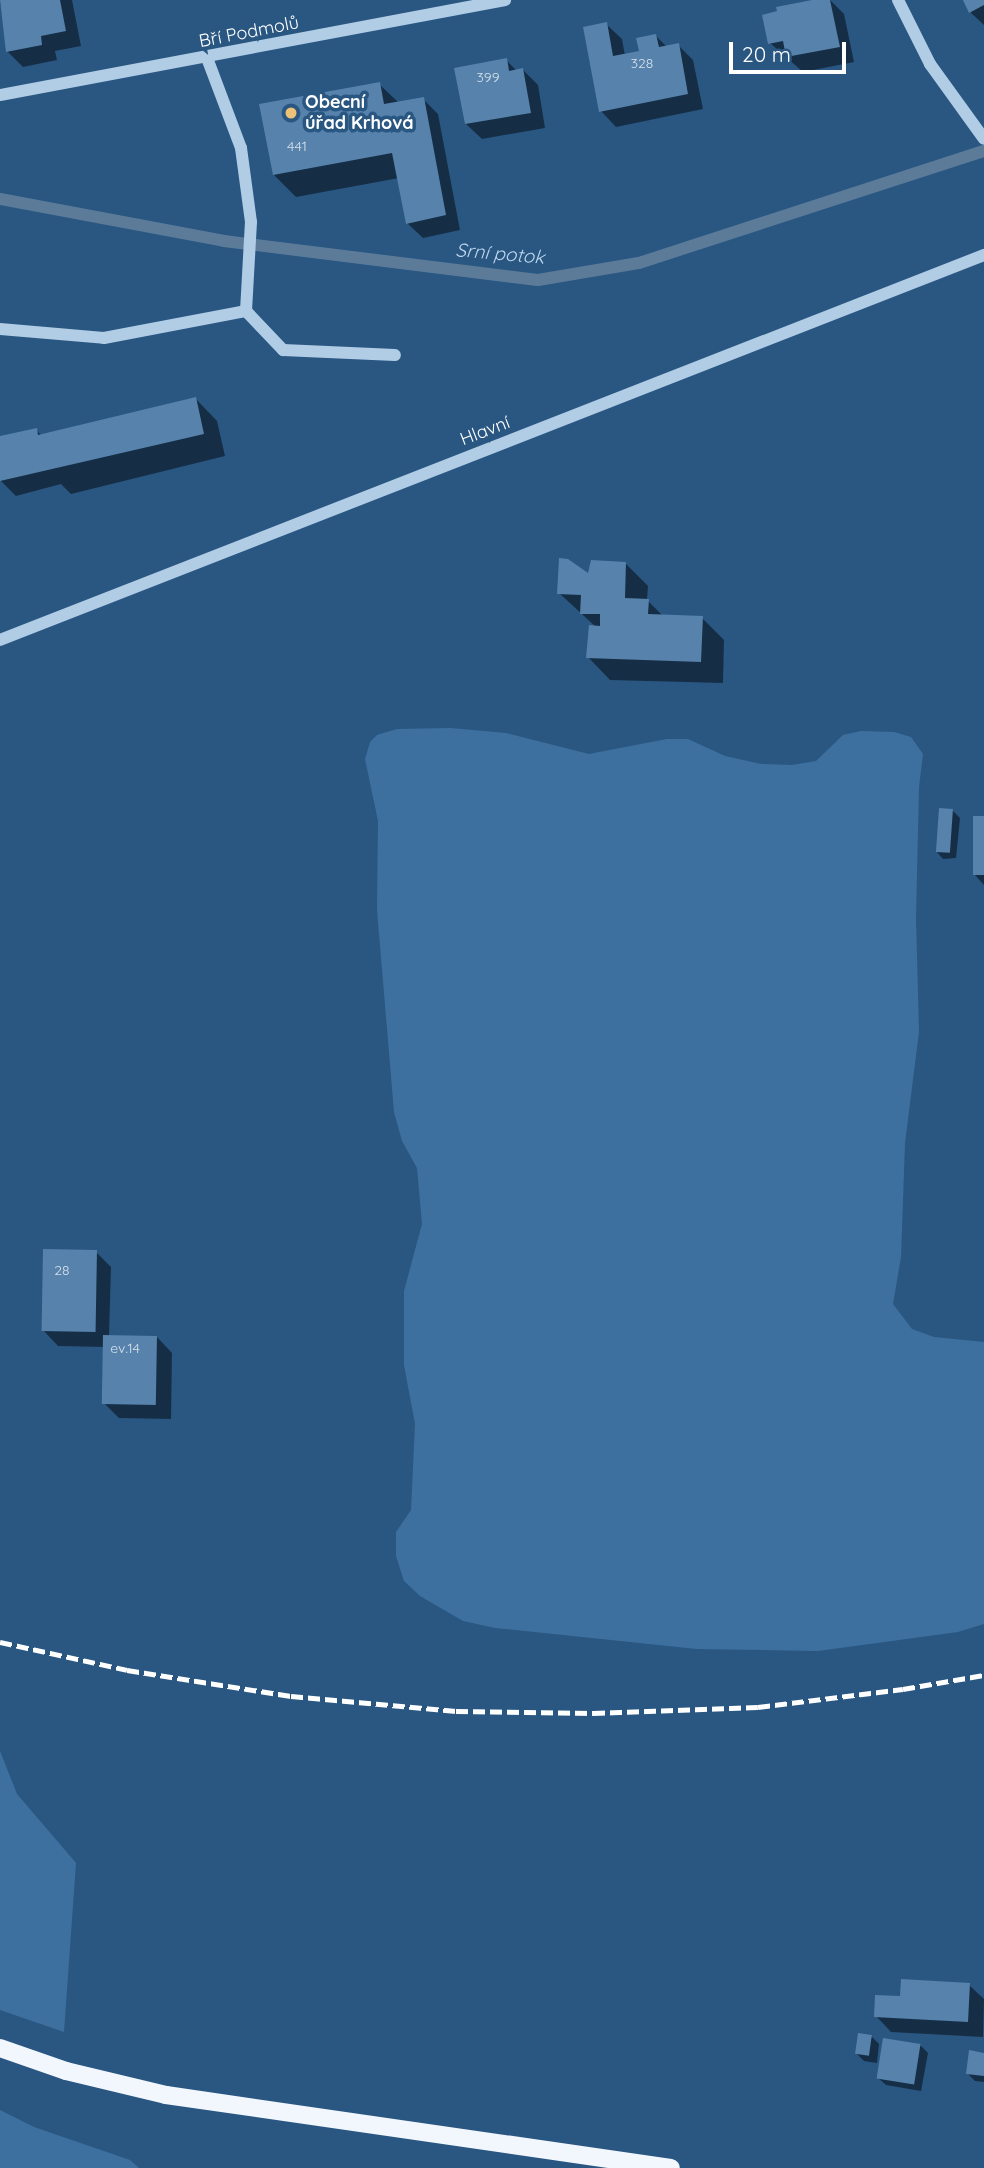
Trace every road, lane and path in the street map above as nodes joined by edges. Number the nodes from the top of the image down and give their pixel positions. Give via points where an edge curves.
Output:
1 (505, 0) edge
2 (898, 0) edge
3 (207, 58) junction
4 (0, 95) edge
5 (984, 139) edge
6 (984, 255) edge
7 (246, 311) junction
8 (0, 329) edge
9 (395, 355) dead end
10 (0, 640) edge
11 (0, 2048) edge
12 (671, 2168) edge

1 - 3 street, Bří Podmolů
2 - 5 street via 930,64
3 - 4 street, Bří Podmolů
3 - 7 street via 241,148 251,222
6 - 10 street, Hlavní
7 - 8 street via 104,338
7 - 9 street via 284,350
11 - 12 main road via 66,2071 166,2095

